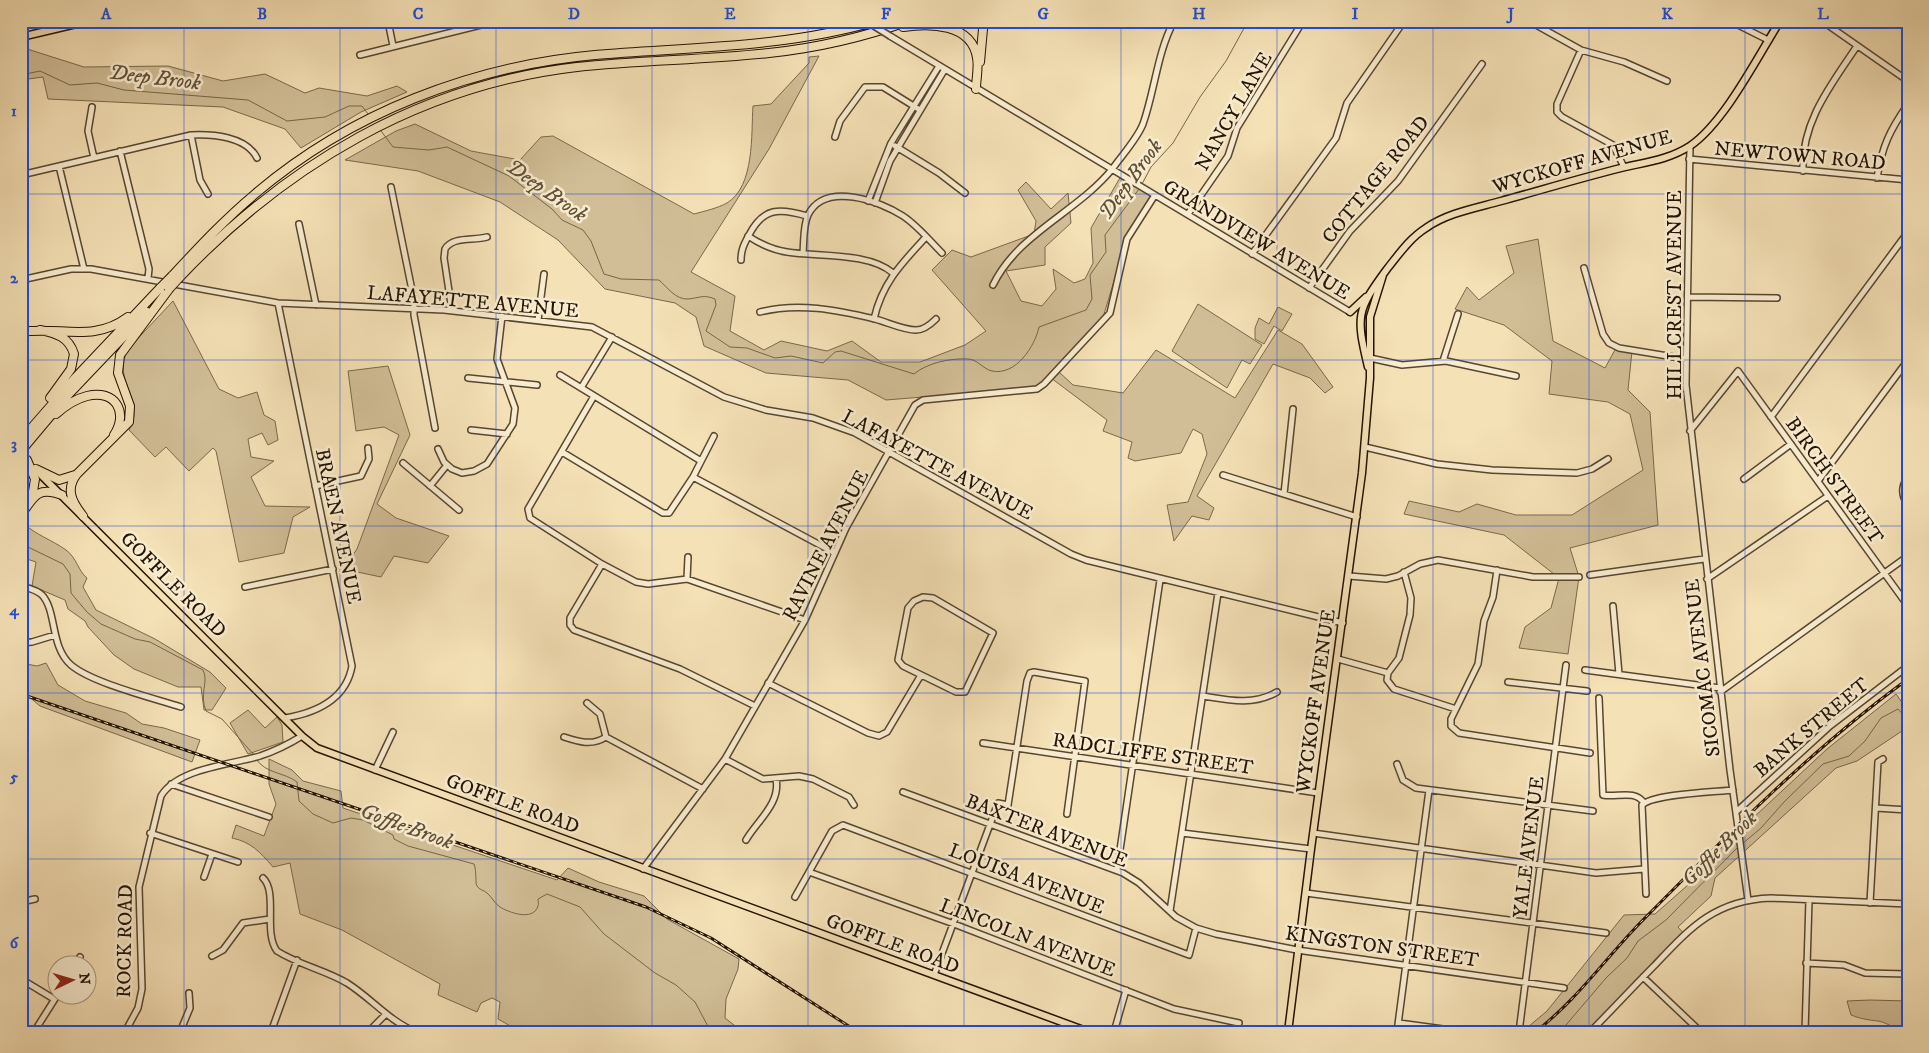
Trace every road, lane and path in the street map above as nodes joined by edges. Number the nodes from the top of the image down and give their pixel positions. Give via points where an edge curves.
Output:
1 (89, 21) edge
2 (388, 21) edge
3 (497, 21) edge
4 (909, 21) edge
5 (985, 21) edge
6 (1174, 21) edge
7 (1303, 21) edge
8 (1404, 21) edge
9 (1529, 21) edge
10 (1730, 21) edge
11 (1780, 21) edge
12 (1822, 21) edge
13 (873, 22) edge
14 (874, 32) junction
15 (21, 38) edge
16 (1768, 40) junction
17 (393, 46) junction
18 (1857, 46) junction
19 (1581, 50) junction
20 (360, 55) dead end
21 (1482, 64) dead end
22 (939, 66) junction
23 (945, 70) junction
24 (1907, 78) edge
25 (1667, 81) dead end
26 (976, 89) junction
27 (1908, 104) edge
28 (913, 106) junction
29 (92, 107) dead end
30 (920, 110) junction
31 (191, 134) junction
32 (835, 137) dead end
33 (891, 143) junction
34 (1690, 146) junction
35 (898, 147) junction
36 (120, 151) junction
37 (94, 158) junction
38 (257, 158) dead end
39 (1690, 160) junction
40 (59, 166) junction
41 (1624, 167) junction
42 (1111, 170) junction
43 (1803, 172) junction
44 (21, 175) edge
45 (1877, 178) junction
46 (1908, 180) edge
47 (391, 188) dead end
48 (965, 193) dead end
49 (208, 194) dead end
50 (1155, 195) junction
51 (868, 201) junction
52 (875, 203) junction
53 (1188, 214) junction
54 (808, 216) junction
55 (299, 224) dead end
56 (1908, 232) edge
57 (748, 236) junction
58 (487, 237) dead end
59 (926, 237) junction
60 (803, 253) junction
61 (942, 253) dead end
62 (1252, 254) junction
63 (741, 260) dead end
64 (1584, 268) dead end
65 (84, 269) junction
66 (893, 273) junction
67 (544, 274) dead end
68 (1383, 275) junction
69 (175, 277) junction
70 (148, 278) junction
71 (21, 280) edge
72 (993, 285) dead end
73 (165, 288) junction
74 (1309, 288) junction
75 (1370, 292) junction
76 (1688, 297) junction
77 (1777, 298) dead end
78 (147, 302) junction
79 (278, 302) junction
80 (316, 305) junction
81 (415, 309) junction
82 (452, 311) junction
83 (760, 312) dead end
84 (1350, 312) junction
85 (1361, 314) junction
86 (1458, 314) dead end
87 (502, 316) junction
88 (1370, 317) junction
89 (874, 319) junction
90 (936, 319) dead end
91 (538, 320) junction
92 (40, 330) junction
93 (21, 332) edge
94 (612, 337) junction
95 (1370, 358) junction
96 (1686, 358) junction
97 (1908, 360) edge
98 (1443, 361) junction
99 (560, 375) dead end
100 (1370, 375) junction
101 (1516, 376) dead end
102 (468, 378) dead end
103 (506, 382) junction
104 (537, 385) dead end
105 (581, 388) junction
106 (594, 396) junction
107 (1293, 409) dead end
108 (1771, 417) junction
109 (435, 428) dead end
110 (471, 430) dead end
111 (1690, 431) junction
112 (507, 434) junction
113 (714, 436) dead end
114 (21, 439) edge
115 (107, 444) junction
116 (1791, 444) junction
117 (1365, 447) junction
118 (368, 448) dead end
119 (438, 449) dead end
120 (562, 452) junction
121 (890, 452) junction
122 (23, 453) edge
123 (1608, 458) dead end
124 (701, 461) junction
125 (402, 463) dead end
126 (447, 465) junction
127 (36, 469) junction
128 (77, 474) junction
129 (1223, 475) dead end
130 (693, 477) junction
131 (1908, 477) edge
132 (1744, 478) dead end
133 (1818, 482) junction
134 (315, 486) junction
135 (430, 486) junction
136 (1284, 494) junction
137 (62, 496) junction
138 (1828, 496) junction
139 (31, 500) junction
140 (1908, 505) edge
141 (459, 510) dead end
142 (21, 515) edge
143 (83, 516) junction
144 (1357, 517) junction
145 (835, 553) junction
146 (1908, 556) edge
147 (688, 557) dead end
148 (1704, 559) junction
149 (602, 564) junction
150 (333, 569) junction
151 (1498, 570) junction
152 (1404, 572) junction
153 (1884, 573) junction
154 (1590, 575) dead end
155 (1349, 576) junction
156 (1579, 577) dead end
157 (687, 579) junction
158 (1707, 579) junction
159 (1160, 580) junction
160 (21, 586) edge
161 (245, 587) dead end
162 (1218, 593) junction
163 (1613, 606) dead end
164 (1908, 606) edge
165 (805, 620) junction
166 (1343, 623) junction
167 (55, 635) junction
168 (21, 642) edge
169 (1338, 659) junction
170 (1566, 665) dead end
171 (1908, 666) edge
172 (1585, 670) dead end
173 (1388, 673) junction
174 (1619, 674) junction
175 (921, 675) junction
176 (1508, 682) dead end
177 (768, 683) junction
178 (1562, 688) junction
179 (1720, 690) junction
180 (1587, 691) dead end
181 (1277, 692) dead end
182 (1202, 696) junction
183 (1599, 698) dead end
184 (588, 703) dead end
185 (754, 706) junction
186 (181, 707) dead end
187 (1456, 709) junction
188 (286, 718) junction
189 (393, 732) dead end
190 (302, 736) junction
191 (564, 737) dead end
192 (606, 737) junction
193 (983, 743) dead end
194 (1017, 748) junction
195 (1555, 748) junction
196 (1590, 753) dead end
197 (1075, 756) junction
198 (725, 759) junction
199 (1883, 759) dead end
200 (1397, 764) dead end
201 (1133, 765) junction
202 (375, 770) junction
203 (1191, 774) junction
204 (776, 779) junction
205 (171, 784) junction
206 (703, 789) junction
207 (1429, 790) junction
208 (1733, 790) junction
209 (903, 792) dead end
210 (1318, 793) junction
211 (1644, 803) junction
212 (854, 805) dead end
213 (1548, 806) junction
214 (1876, 808) junction
215 (1908, 810) edge
216 (1593, 811) dead end
217 (1736, 812) junction
218 (1067, 814) dead end
219 (270, 817) dead end
220 (990, 824) junction
221 (1182, 832) junction
222 (150, 833) junction
223 (1313, 833) junction
224 (746, 840) dead end
225 (1421, 848) junction
226 (1311, 849) junction
227 (212, 854) junction
228 (238, 862) dead end
229 (1541, 865) junction
230 (643, 869) junction
231 (1644, 869) junction
232 (1118, 870) junction
233 (809, 872) junction
234 (972, 873) junction
235 (204, 877) dead end
236 (263, 878) dead end
237 (1306, 893) junction
238 (1646, 894) dead end
239 (795, 897) dead end
240 (36, 899) dead end
241 (1748, 900) junction
242 (1809, 900) junction
243 (21, 902) edge
244 (1870, 903) junction
245 (1908, 904) edge
246 (1414, 907) junction
247 (1170, 910) junction
248 (270, 919) junction
249 (1533, 923) junction
250 (954, 924) junction
251 (1196, 928) junction
252 (1606, 933) dead end
253 (1298, 950) junction
254 (212, 956) dead end
255 (298, 960) junction
256 (1806, 963) junction
257 (1406, 965) junction
258 (1908, 974) edge
259 (934, 976) junction
260 (1643, 977) junction
261 (21, 979) edge
262 (1526, 982) junction
263 (1564, 988) dead end
264 (1126, 990) junction
265 (48, 992) edge
266 (189, 994) dead end
267 (50, 1006) edge
268 (386, 1014) junction
269 (1239, 1023) dead end
270 (1399, 1023) junction
271 (1598, 1024) junction
272 (34, 1032) edge
273 (125, 1032) edge
274 (180, 1032) edge
275 (271, 1032) edge
276 (368, 1032) edge
277 (416, 1032) edge
278 (1089, 1032) edge
279 (1114, 1032) edge
280 (1288, 1032) edge
281 (1398, 1032) edge
282 (1465, 1032) edge
283 (1519, 1032) edge
284 (1590, 1032) edge
285 (1601, 1032) edge
286 (1701, 1032) edge
287 (1805, 1032) edge

1 - 15 main road
2 - 17 street
3 - 17 street
4 - 14 highway
5 - 26 highway
6 - 42 street via 1142,125
7 - 53 street, NANCY LANE via 1237,128 1228,156
8 - 62 street via 1347,103 1336,138
9 - 19 street
10 - 16 street
11 - 16 main road, WYCKOFF AVENUE
12 - 18 street
13 - 22 street, GRANDVIEW AVENUE, bridge
13 - 69 highway via 768,43 559,59 498,72 438,90 373,117 297,162 242,205
14 - 26 highway via 926,25 962,34 977,55
14 - 69 highway via 770,53 560,69 492,83 442,99 377,126 309,165 242,217
16 - 34 main road, WYCKOFF AVENUE via 1719,119
17 - 20 street
18 - 24 street
18 - 43 street via 1816,108 1804,144
19 - 25 street via 1624,62
19 - 41 street via 1556,104 1557,112 1613,145
21 - 74 street, COTTAGE ROAD via 1398,181 1350,231
22 - 23 street, GRANDVIEW AVENUE
22 - 28 street
23 - 26 street, GRANDVIEW AVENUE
23 - 30 street
26 - 42 street, GRANDVIEW AVENUE
27 - 45 street via 1885,141
28 - 30 street
28 - 32 street via 883,87 865,87 840,121
28 - 33 street
29 - 37 street via 88,131
30 - 35 street
31 - 36 street
31 - 38 street via 237,141 254,152
31 - 49 street via 200,180
33 - 35 street
33 - 51 street
34 - 39 street, HILLCREST AVENUE
34 - 41 main road, WYCKOFF AVENUE via 1666,158
35 - 48 street
35 - 52 street
36 - 37 street
36 - 70 street via 149,269
37 - 40 street
39 - 43 street, NEWTOWN ROAD
39 - 76 street, HILLCREST AVENUE
40 - 44 street
40 - 65 street
41 - 68 main road, WYCKOFF AVENUE via 1468,210 1436,222 1410,241
42 - 50 street, GRANDVIEW AVENUE
42 - 72 street via 1030,239
43 - 45 street, NEWTOWN ROAD
45 - 46 street, NEWTOWN ROAD
47 - 81 street
50 - 53 street, GRANDVIEW AVENUE
50 - 121 street, RAVINE AVENUE via 1127,239 1110,313 1044,384 1037,389 920,401
51 - 52 street
51 - 54 street via 847,196 829,199 816,205
52 - 59 street via 905,218
53 - 62 street, GRANDVIEW AVENUE
54 - 57 street via 786,210 767,213 756,222
54 - 60 street
55 - 80 street
56 - 108 street
57 - 60 street via 776,249
57 - 63 street
58 - 82 street via 473,241 456,240 445,249
59 - 61 street
59 - 66 street
60 - 66 street via 865,261 886,267
62 - 74 street, GRANDVIEW AVENUE
64 - 96 street via 1603,334 1609,343 1619,348
65 - 70 street, LAFAYETTE AVENUE
65 - 71 street, LAFAYETTE AVENUE
66 - 89 street via 882,292
67 - 91 street
68 - 75 main road, WYCKOFF AVENUE
68 - 88 main road, WYCKOFF AVENUE
69 - 73 highway, bridge
70 - 79 street, LAFAYETTE AVENUE
73 - 78 highway
73 - 115 highway via 120,355 118,373 130,406 130,417 125,427
73 - 122 highway via 68,395
74 - 84 street, GRANDVIEW AVENUE
75 - 84 main road
75 - 85 main road, WYCKOFF AVENUE
76 - 77 street
76 - 96 street, HILLCREST AVENUE
78 - 92 highway via 121,322 103,330 90,333
78 - 114 highway
79 - 80 street, LAFAYETTE AVENUE
79 - 134 street, BRAEN AVENUE
80 - 81 street, LAFAYETTE AVENUE
81 - 82 street, LAFAYETTE AVENUE
81 - 109 street
82 - 87 street, LAFAYETTE AVENUE
83 - 89 street via 791,306
84 - 85 main road
85 - 88 main road
85 - 100 main road, WYCKOFF AVENUE via 1359,325
86 - 98 street
87 - 91 street, LAFAYETTE AVENUE
87 - 103 street via 497,359
88 - 95 main road, WYCKOFF AVENUE
89 - 90 street via 913,330 925,328
91 - 94 street, LAFAYETTE AVENUE via 586,326
92 - 93 highway
92 - 114 highway via 65,339 72,348 74,359 67,375
94 - 105 street
94 - 121 street, LAFAYETTE AVENUE via 724,397 749,406 830,423
95 - 98 street via 1402,365
95 - 100 main road, WYCKOFF AVENUE
96 - 111 street, HILLCREST AVENUE
97 - 133 street
98 - 101 street
99 - 105 street
100 - 117 main road, WYCKOFF AVENUE
102 - 103 street
103 - 104 street
103 - 112 street via 515,408 513,424
105 - 106 street
106 - 120 street
106 - 124 street
107 - 136 street
108 - 111 street, BIRCH STREET via 1738,371
108 - 116 street, BIRCH STREET
110 - 112 street
111 - 148 street, SICOMAC AVENUE
112 - 126 street via 480,469 462,473
113 - 124 street
115 - 122 highway via 120,423 119,408 110,397 92,395 67,406
115 - 128 highway
116 - 132 street
116 - 133 street, BIRCH STREET
117 - 123 street via 1437,464 1476,469 1577,473 1592,469
117 - 144 main road, WYCKOFF AVENUE
118 - 134 street via 366,468 361,476
119 - 126 street
120 - 130 street via 663,512 669,513
120 - 149 street via 528,509 529,516
121 - 145 street, RAVINE AVENUE
121 - 159 street, LAFAYETTE AVENUE via 1071,554
122 - 127 main road, GOFFLE ROAD
122 - 139 highway via 35,479
124 - 130 street
125 - 135 street
126 - 135 street
127 - 128 highway via 59,480
127 - 137 main road, GOFFLE ROAD
128 - 143 highway via 70,484 70,493
129 - 136 street
130 - 145 street
131 - 140 street via 1902,493
133 - 138 street, BIRCH STREET
134 - 150 street, BRAEN AVENUE
135 - 141 street
136 - 144 street
137 - 139 highway via 45,491
137 - 143 main road, GOFFLE ROAD
138 - 153 street, BIRCH STREET
138 - 158 street
139 - 142 highway
143 - 188 main road, GOFFLE ROAD
144 - 155 main road, WYCKOFF AVENUE
145 - 165 street, RAVINE AVENUE
146 - 153 street
147 - 157 street
148 - 154 street
148 - 158 street, SICOMAC AVENUE
149 - 157 street via 642,584
149 - 185 street via 570,618 571,628 680,669
150 - 161 street
150 - 188 street, BRAEN AVENUE via 351,657 350,674 325,706
151 - 152 street via 1438,560
151 - 156 street via 1541,578
151 - 187 street via 1484,621 1478,664
152 - 155 street via 1386,579
152 - 173 street via 1411,598 1410,616 1399,658
153 - 164 street, BIRCH STREET
153 - 179 street
155 - 166 main road, WYCKOFF AVENUE
157 - 165 street
158 - 179 street, SICOMAC AVENUE
159 - 162 street, LAFAYETTE AVENUE
159 - 201 street
160 - 167 street via 45,599
162 - 166 street, LAFAYETTE AVENUE
162 - 182 street
163 - 174 street
165 - 177 street, RAVINE AVENUE
166 - 169 main road, WYCKOFF AVENUE
167 - 168 street
167 - 186 street via 64,656 80,672
169 - 173 street
169 - 210 main road, WYCKOFF AVENUE
170 - 178 street, YALE AVENUE
171 - 217 street, BANK STREET via 1830,726
172 - 174 street
173 - 187 street via 1387,680 1394,689
174 - 179 street
175 - 175 street via 902,666 897,656 908,608 918,598 933,598 993,633 965,692 959,694
175 - 177 street via 887,732 879,736
176 - 178 street
177 - 185 street, RAVINE AVENUE
178 - 180 street
178 - 195 street, YALE AVENUE
179 - 208 street, SICOMAC AVENUE
181 - 182 street via 1249,701
182 - 203 street
183 - 211 street via 1603,795 1632,795
184 - 192 street via 600,714
185 - 198 street, RAVINE AVENUE
187 - 195 street via 1450,722 1459,733
188 - 190 main road, GOFFLE ROAD
189 - 202 street
190 - 202 main road, GOFFLE ROAD via 317,748
190 - 205 street via 270,752 185,776
191 - 192 street via 580,743 598,742
192 - 206 street
193 - 194 street, RADCLIFFE STREET
194 - 197 street, RADCLIFFE STREET
194 - 197 street via 1030,673 1081,679 1085,681
194 - 220 street via 1008,805 998,803
195 - 196 street
195 - 213 street, YALE AVENUE
197 - 201 street, RADCLIFFE STREET
197 - 218 street
198 - 204 street via 756,776
198 - 206 street, RAVINE AVENUE
199 - 214 street via 1878,762
200 - 207 street via 1406,783
201 - 203 street, RADCLIFFE STREET
201 - 232 street
202 - 230 main road, GOFFLE ROAD
203 - 210 street, RADCLIFFE STREET
203 - 221 street
204 - 212 street via 813,778 849,797
204 - 224 street via 778,791 774,801
205 - 219 street
205 - 222 street, ROCK ROAD via 158,801
206 - 230 street, RAVINE AVENUE
207 - 213 street
207 - 225 street
208 - 211 street
208 - 217 street, SICOMAC AVENUE
209 - 220 street, BAXTER AVENUE
210 - 223 main road, WYCKOFF AVENUE
211 - 231 street via 1641,810
213 - 216 street
213 - 229 street, YALE AVENUE
214 - 215 street
214 - 244 street
217 - 241 street, SICOMAC AVENUE
220 - 232 street, BAXTER AVENUE
220 - 234 street
221 - 226 street
221 - 247 street
222 - 227 street
222 - 273 street, ROCK ROAD via 138,898 142,989 138,1008
223 - 225 street
223 - 226 main road, WYCKOFF AVENUE
225 - 229 street
225 - 246 street
226 - 237 main road, WYCKOFF AVENUE
227 - 228 street
227 - 235 street
229 - 231 street via 1596,872
229 - 249 street, YALE AVENUE
230 - 259 main road, GOFFLE ROAD
231 - 238 street
232 - 247 street, BAXTER AVENUE
233 - 234 street, LOUISA AVENUE via 831,833 839,826 847,826
233 - 239 street
233 - 250 street, LINCOLN AVENUE
234 - 250 street
234 - 251 street, LOUISA AVENUE via 1189,955
236 - 248 street via 268,888
237 - 246 street
237 - 253 main road, WYCKOFF AVENUE
240 - 243 street
241 - 242 street
241 - 260 street via 1726,906 1699,921
242 - 244 street
242 - 256 street
244 - 245 street
246 - 249 street
246 - 257 street
247 - 251 street, BAXTER AVENUE
248 - 254 street via 243,923 223,950
248 - 255 street via 276,949
249 - 252 street
249 - 262 street, YALE AVENUE
250 - 259 street
250 - 264 street, LINCOLN AVENUE
251 - 253 street, KINGSTON STREET
253 - 257 street, KINGSTON STREET
253 - 280 main road, WYCKOFF AVENUE
255 - 268 street via 348,984
255 - 275 street
256 - 258 street via 1844,966 1865,973
256 - 287 street
257 - 262 street, KINGSTON STREET
257 - 270 street
259 - 278 main road, GOFFLE ROAD
260 - 271 street
260 - 286 street
261 - 265 street
262 - 263 street, KINGSTON STREET
262 - 283 street, YALE AVENUE
264 - 269 street, LINCOLN AVENUE via 1184,1012
264 - 279 street
266 - 274 street via 190,1008
267 - 272 street
268 - 276 street
268 - 277 street
270 - 281 street
270 - 282 street
271 - 284 street
271 - 285 street

